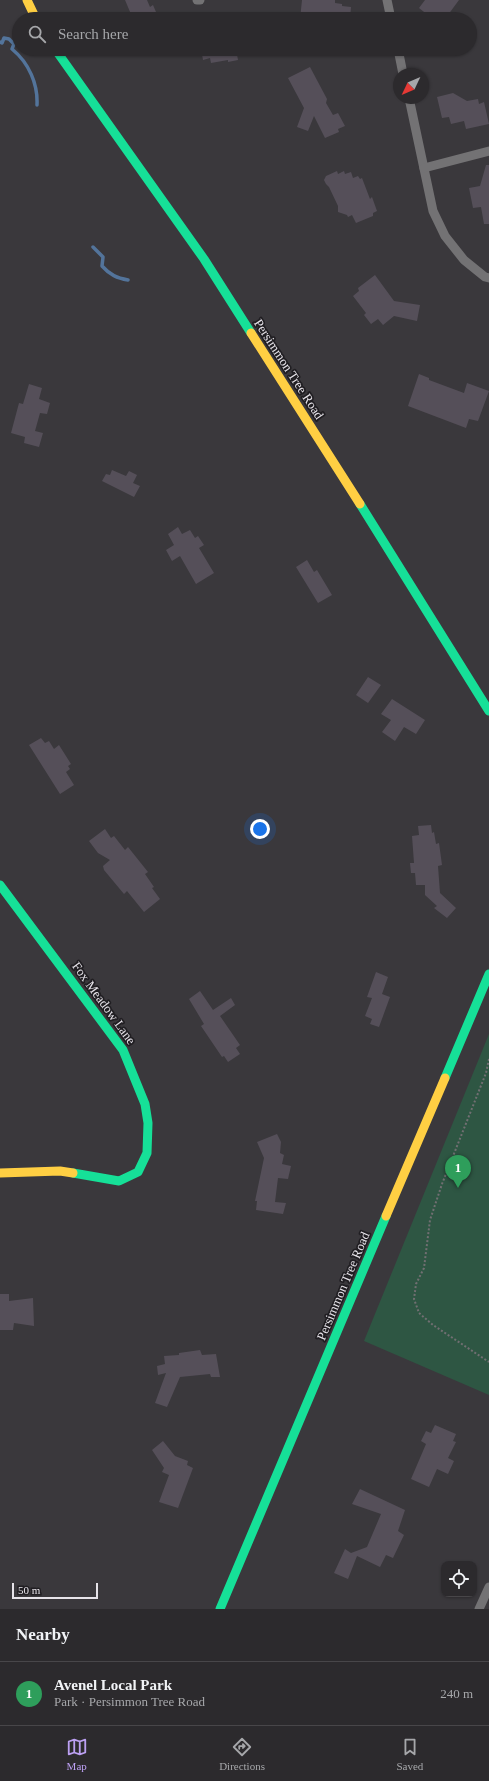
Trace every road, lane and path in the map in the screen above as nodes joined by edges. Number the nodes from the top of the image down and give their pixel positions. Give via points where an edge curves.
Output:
1 (27, 0) edge
2 (387, 0) edge
3 (33, 12) edge
4 (390, 12) edge
5 (60, 56) edge
6 (399, 56) edge
7 (402, 68) edge
8 (410, 104) edge
9 (489, 152) edge
10 (424, 168) junction
11 (489, 278) edge
12 (489, 711) edge
13 (0, 885) edge
14 (489, 974) edge
15 (489, 1059) edge
16 (0, 1173) edge
17 (489, 1362) edge
18 (489, 1587) edge
19 (220, 1609) edge
20 (479, 1609) edge

1 - 3 main road
2 - 4 street
5 - 12 main road, Persimmon Tree Road via 204,259
6 - 7 street
8 - 10 street
9 - 10 street
10 - 11 street via 433,211 445,236 464,260
13 - 16 main road, Fox Meadow Lane via 123,1050 145,1104 148,1123 147,1153 138,1172 119,1181 60,1171
14 - 19 main road, Persimmon Tree Road
15 - 17 path via 430,1220 424,1268 416,1284 414,1299 420,1313 433,1325
18 - 20 street

